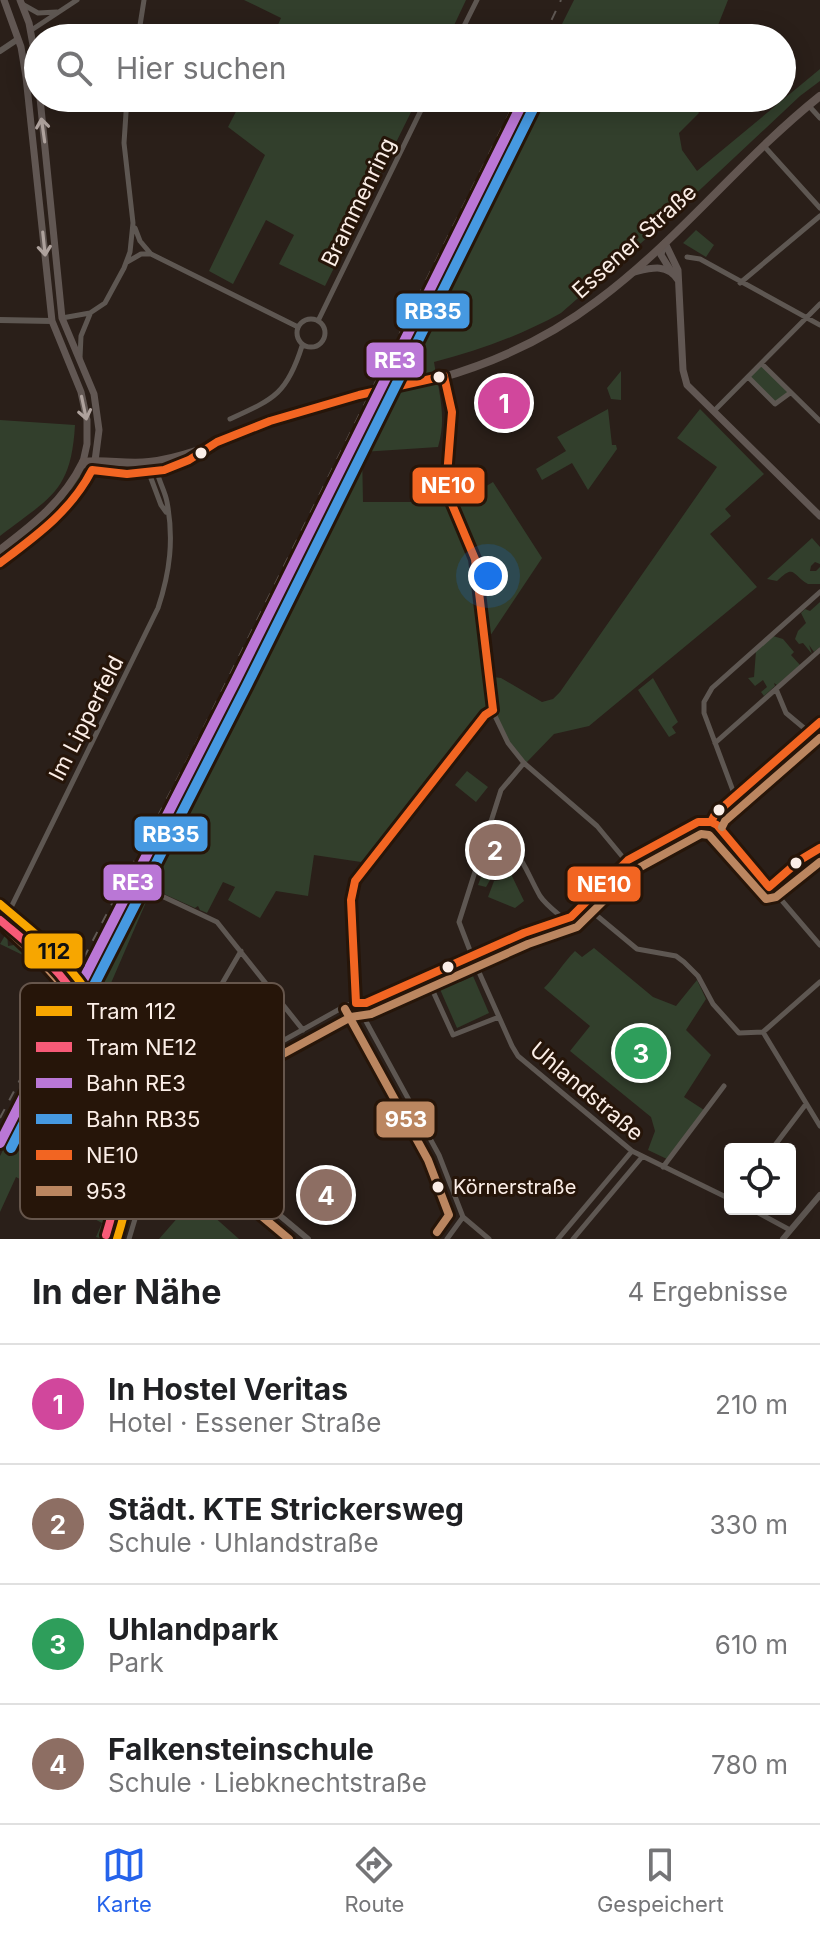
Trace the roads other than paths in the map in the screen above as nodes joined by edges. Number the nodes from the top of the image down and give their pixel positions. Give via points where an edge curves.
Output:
1 (4, 0) edge
2 (77, 0) edge
3 (144, 0) edge
4 (477, 0) edge
5 (21, 2) edge
6 (58, 11) junction
7 (28, 24) edge
8 (42, 24) edge
9 (140, 24) edge
10 (465, 24) edge
11 (24, 35) edge
12 (18, 39) junction
13 (0, 51) edge
14 (24, 68) edge
15 (820, 96) edge
16 (809, 105) junction
17 (30, 112) edge
18 (41, 112) edge
19 (126, 112) edge
20 (420, 112) edge
21 (820, 118) edge
22 (764, 145) junction
23 (820, 208) edge
24 (820, 216) edge
25 (133, 223) junction
26 (665, 243) junction
27 (151, 254) junction
28 (687, 257) dead end
29 (126, 262) junction
30 (671, 271) junction
31 (634, 272) junction
32 (679, 282) junction
33 (740, 283) junction
34 (820, 304) edge
35 (90, 313) junction
36 (805, 317) junction
37 (62, 318) junction
38 (0, 320) edge
39 (52, 321) junction
40 (318, 321) junction
41 (820, 325) edge
42 (298, 327) junction
43 (302, 346) junction
44 (80, 359) junction
45 (762, 364) junction
46 (444, 376) junction
47 (748, 377) junction
48 (790, 393) junction
49 (713, 413) junction
50 (230, 419) dead end
51 (820, 421) edge
52 (217, 442) junction
53 (83, 462) junction
54 (151, 462) junction
55 (94, 466) junction
56 (153, 472) junction
57 (820, 516) edge
58 (0, 550) edge
59 (0, 563) edge
60 (820, 592) edge
61 (820, 650) edge
62 (776, 689) junction
63 (493, 710) junction
64 (820, 722) edge
65 (810, 733) junction
66 (715, 743) junction
67 (524, 763) junction
68 (735, 796) junction
69 (711, 822) junction
70 (488, 831) junction
71 (820, 848) edge
72 (626, 861) junction
73 (769, 887) junction
74 (149, 890) dead end
75 (584, 905) junction
76 (564, 919) junction
77 (0, 930) edge
78 (820, 945) edge
79 (241, 951) junction
80 (472, 956) junction
81 (426, 976) junction
82 (820, 982) edge
83 (222, 983) edge
84 (266, 983) edge
85 (356, 1003) junction
86 (284, 1006) edge
87 (499, 1017) junction
88 (303, 1030) junction
89 (763, 1032) junction
90 (284, 1040) edge
91 (724, 1086) dead end
92 (806, 1104) junction
93 (820, 1126) edge
94 (777, 1143) edge
95 (632, 1151) junction
96 (642, 1157) junction
97 (663, 1167) junction
98 (820, 1195) edge
99 (724, 1196) edge
100 (762, 1215) edge
101 (463, 1217) junction
102 (135, 1219) edge
103 (281, 1219) edge
104 (790, 1230) junction
105 (304, 1238) edge
106 (129, 1239) edge
107 (447, 1239) edge
108 (489, 1239) edge
109 (558, 1239) edge
110 (573, 1239) edge
111 (783, 1239) edge

1 - 12 main road
2 - 6 street
3 - 9 street
4 - 10 street
5 - 6 street via 38,13
5 - 7 main road
6 - 8 street
11 - 12 main road
12 - 13 street
12 -> 14 main road
15 - 16 main road, Essener Straße
16 - 21 street
16 - 22 main road, Essener Straße
17 -> 39 main road
37 -> 18 main road
19 - 25 street
20 - 40 street, Brammenring
22 - 23 street
22 - 26 main road, Essener Straße
24 - 33 street
25 - 27 street
25 - 29 street
26 - 30 main road via 661,255
26 - 31 main road, Essener Straße
26 - 32 main road
27 - 29 street
27 - 42 street
28 - 33 street
29 - 35 street via 108,298
30 - 31 main road via 657,267
30 - 32 main road
31 - 46 main road, Essener Straße via 556,329
32 - 49 main road via 685,380
33 - 36 street
34 - 36 street
35 - 37 street
35 - 44 street
36 - 41 street
36 - 45 street
37 - 39 main road
37 - 44 main road
38 - 39 street
39 -> 53 main road via 84,402
40 - 42 street via 306,320
40 - 43 street, Brammenring via 325,331 322,342
42 - 43 street
43 - 50 street, Brammenring via 279,393
44 - 55 main road via 99,423
45 - 47 street
45 - 48 street
46 - 52 main road, Essener Straße via 302,411
46 - 63 street via 452,412 447,476 451,502 475,559
47 - 48 street via 775,404
47 - 49 street
48 - 51 street
49 - 57 main road
52 - 54 main road, Essener Straße
52 - 56 main road, Essener Straße via 189,460
53 - 55 main road
53 - 58 main road via 55,505
54 - 55 main road, Essener Straße
54 - 56 main road
55 - 56 main road, Essener Straße via 127,474
55 - 59 main road via 67,509
56 - 77 street, Im Lipperfeld via 171,537 171,563 158,608
60 - 66 street via 709,691 704,709
61 - 62 street
62 - 65 street via 786,713
62 - 66 street
63 - 67 street
63 - 85 street via 355,881 351,900
64 - 65 street
65 - 68 street
66 - 68 street
67 - 70 street, Uhlandstraße via 502,787
67 - 72 street via 597,826
68 - 69 street
69 - 72 street via 698,822
69 - 73 street
70 - 76 street via 518,853 542,899
70 - 80 street, Uhlandstraße via 460,920
71 - 73 street
72 - 75 street
73 - 78 street
74 - 79 street via 217,922
75 - 76 street
75 - 89 street via 635,948 684,962 739,1033
76 - 80 street
79 - 83 street
79 - 84 street
80 - 81 street
80 - 87 street, Uhlandstraße
81 - 85 street
81 - 87 street via 453,1035
82 - 89 street
85 - 88 street
85 - 101 street via 439,1155
86 - 88 street
87 - 95 street, Uhlandstraße via 518,1056
88 - 90 street
89 - 92 street
91 - 97 street
92 - 93 street
92 - 94 street
95 - 96 street, Uhlandstraße
95 - 109 street
96 - 97 street, Uhlandstraße
96 - 110 street
97 - 99 street, Uhlandstraße
98 - 104 street
100 - 104 street
101 - 107 street
101 - 108 street
102 - 106 street
103 - 105 street
104 - 111 street

